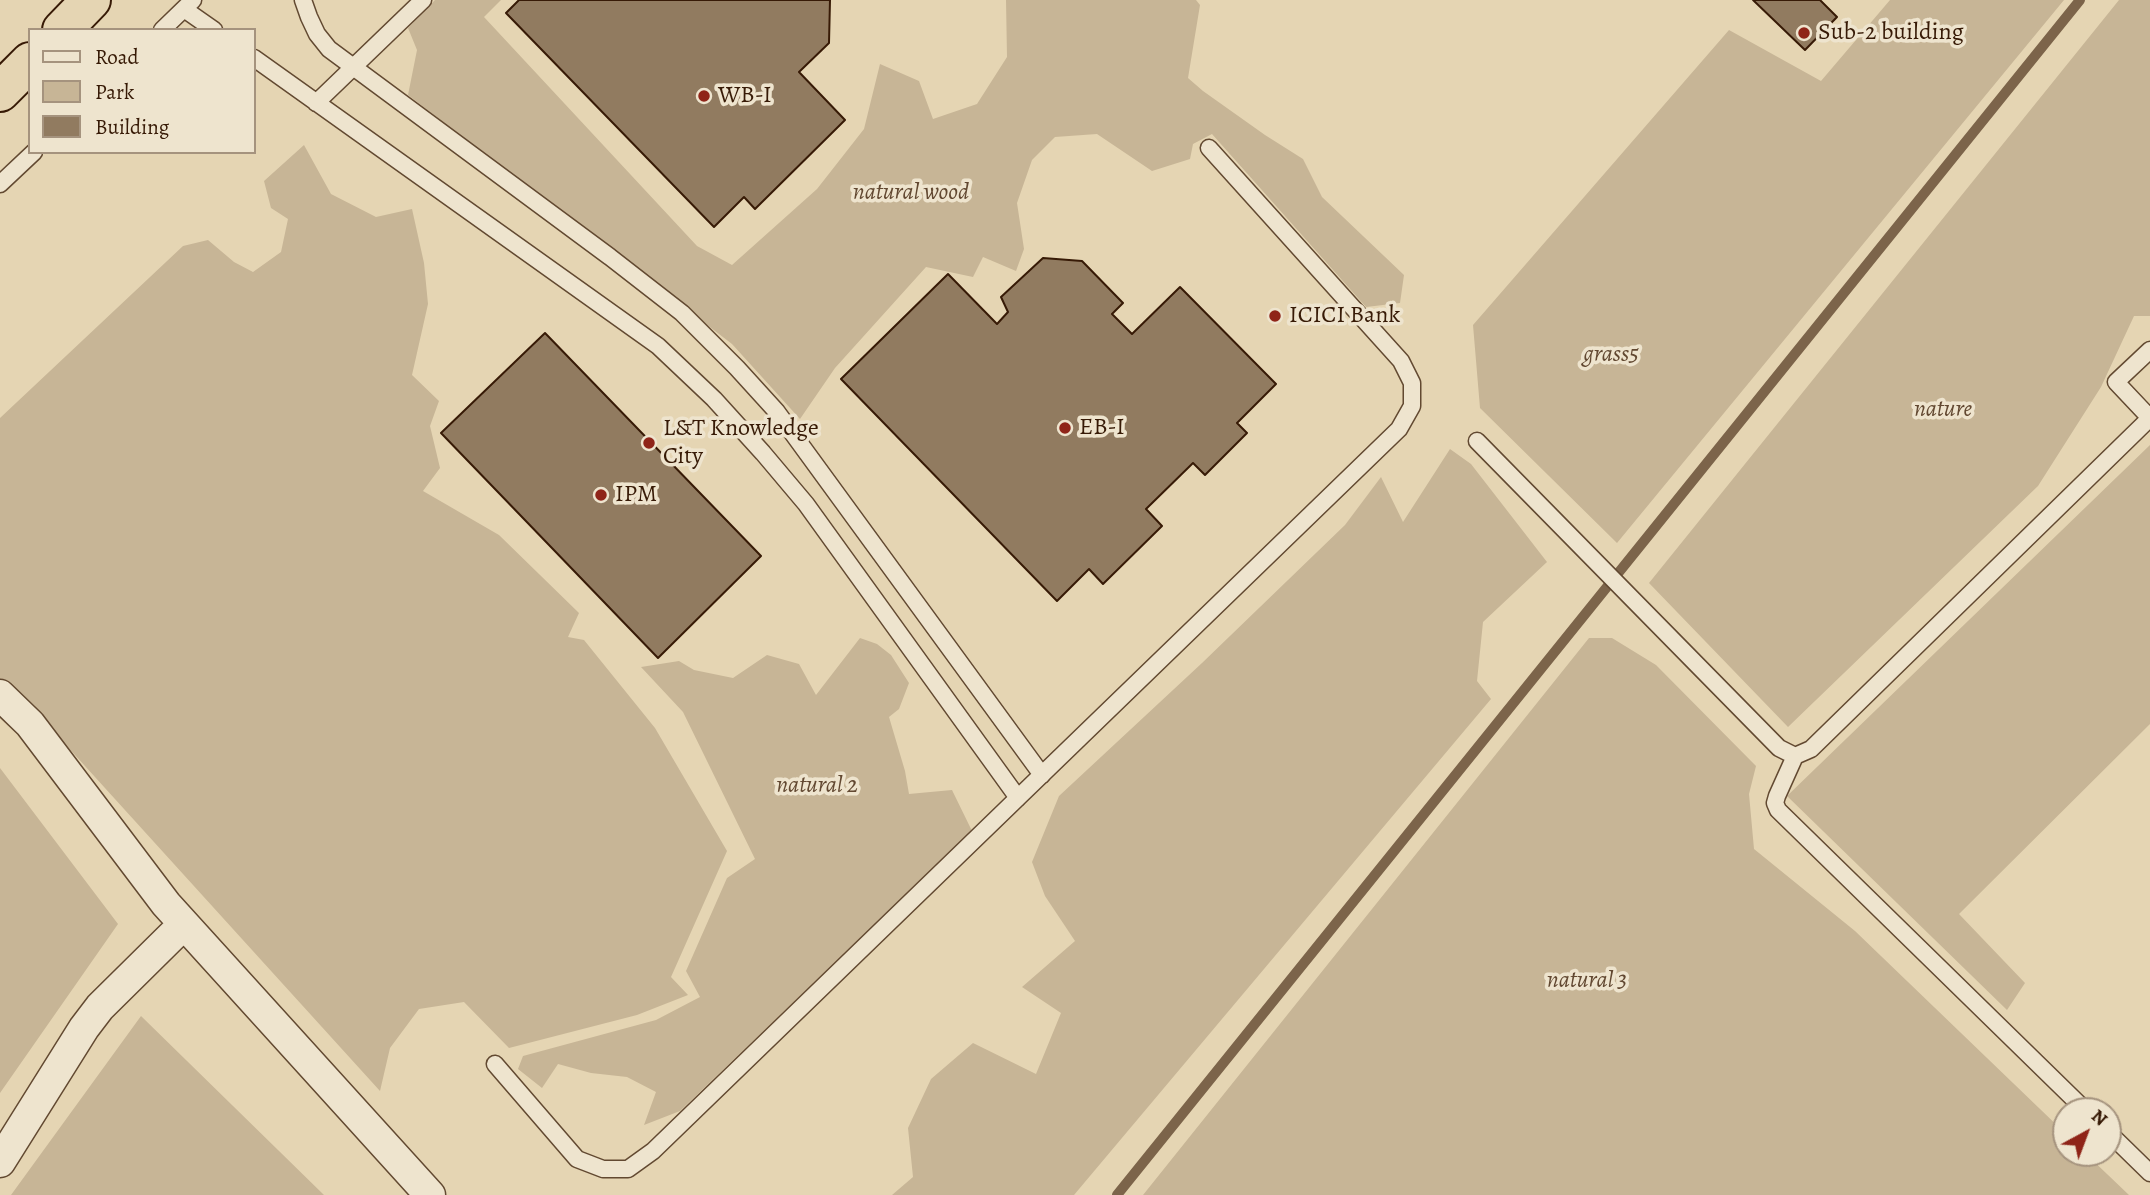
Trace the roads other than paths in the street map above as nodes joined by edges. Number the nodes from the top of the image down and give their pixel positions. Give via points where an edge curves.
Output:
1 (91, 0) edge
2 (303, 0) edge
3 (423, 0) edge
4 (189, 4) edge
5 (64, 28) edge
6 (164, 28) edge
7 (212, 28) edge
8 (256, 59) edge
9 (28, 64) edge
10 (354, 67) junction
11 (0, 92) edge
12 (316, 103) junction
13 (1209, 148) dead end
14 (32, 154) edge
15 (0, 184) edge
16 (2150, 350) edge
17 (2150, 418) edge
18 (1476, 441) dead end
19 (0, 695) edge
20 (1796, 756) junction
21 (1042, 775) junction
22 (1018, 798) junction
23 (184, 924) junction
24 (495, 1064) dead end
25 (2072, 1097) edge
26 (2122, 1146) edge
27 (0, 1162) edge
28 (2150, 1173) edge
29 (430, 1195) edge

1 - 5 highway
2 - 10 lane via 317,34
3 - 10 lane
4 - 6 lane
4 - 7 lane
8 - 12 lane
9 - 11 highway
10 - 12 lane
10 - 21 lane via 621,265 682,313 737,368 777,412
12 - 22 lane via 658,346 714,399 806,504
13 - 21 lane via 1401,360 1412,383 1412,406 1399,429
14 - 15 lane
16 - 17 lane via 2116,382
17 - 20 lane via 1811,749
18 - 20 lane via 1779,748
19 - 23 street via 30,724
20 - 25 lane via 1777,796 1778,810
21 - 22 lane
22 - 24 lane via 653,1151 628,1169 603,1170 577,1159
23 - 27 street via 100,1007
23 - 29 street
26 - 28 lane

